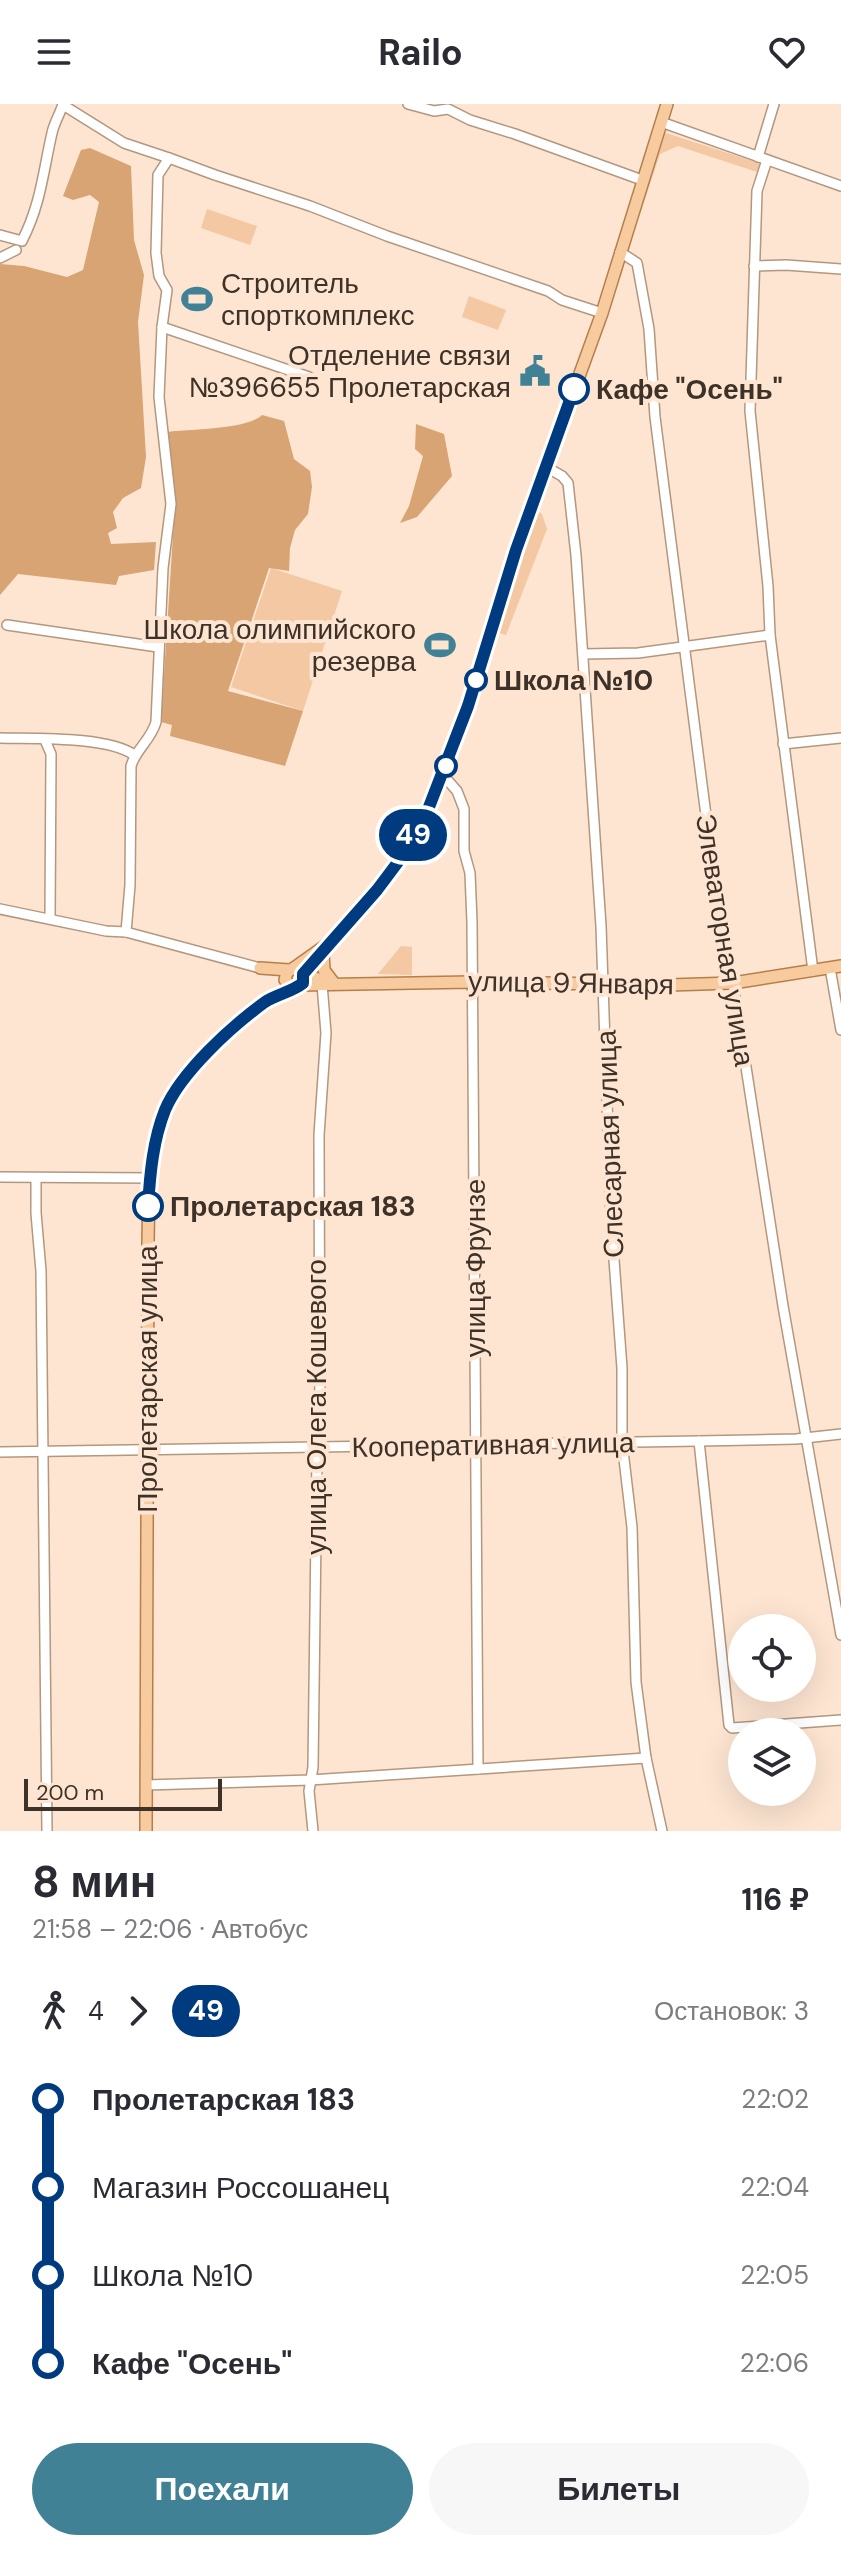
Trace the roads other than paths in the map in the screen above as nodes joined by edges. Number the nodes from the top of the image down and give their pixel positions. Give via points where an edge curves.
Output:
1 (408, 104) edge
2 (667, 104) edge
3 (774, 104) edge
4 (63, 105) edge
5 (661, 122) junction
6 (169, 158) junction
7 (762, 158) junction
8 (642, 180) junction
9 (841, 186) edge
10 (0, 235) edge
11 (16, 250) dead end
12 (620, 252) junction
13 (0, 258) edge
14 (754, 266) junction
15 (841, 269) edge
16 (602, 313) junction
17 (162, 327) junction
18 (309, 377) dead end
19 (546, 467) junction
20 (7, 625) dead end
21 (770, 635) junction
22 (683, 646) junction
23 (158, 647) junction
24 (583, 654) junction
25 (0, 738) edge
26 (841, 738) edge
27 (45, 740) junction
28 (783, 744) junction
29 (134, 755) junction
30 (443, 775) junction
31 (0, 909) edge
32 (50, 918) junction
33 (126, 932) junction
34 (326, 948) junction
35 (836, 967) edge
36 (260, 968) joint
37 (813, 971) junction
38 (294, 977) junction
39 (471, 982) junction
40 (333, 983) junction
41 (602, 983) junction
42 (733, 983) junction
43 (841, 1030) edge
44 (0, 1177) edge
45 (36, 1178) junction
46 (150, 1178) junction
47 (841, 1434) edge
48 (805, 1438) junction
49 (699, 1441) junction
50 (622, 1442) junction
51 (476, 1445) junction
52 (319, 1448) junction
53 (146, 1450) junction
54 (41, 1451) junction
55 (0, 1452) edge
56 (841, 1635) edge
57 (841, 1720) edge
58 (646, 1758) junction
59 (478, 1769) junction
60 (310, 1780) junction
61 (146, 1785) junction
62 (47, 1831) edge
63 (146, 1831) edge
64 (313, 1831) edge
65 (662, 1831) edge

1 - 8 street via 448,109
2 - 5 main road
3 - 7 street
4 - 6 street via 124,143
4 - 10 street via 28,230 22,241
5 - 7 street
5 - 8 main road
6 - 16 street
6 - 17 street via 158,175 156,253 167,290
7 - 9 street
7 - 14 street
8 - 12 main road
11 - 13 street
12 - 16 main road
12 - 22 street, Элеваторная улица via 637,263 649,329
14 - 15 street
14 - 21 street via 750,411
16 - 19 main road
17 - 18 street
17 - 23 street via 159,397 171,504
19 - 24 street, Слесарная улица via 568,483
19 - 30 main road
20 - 23 street
21 - 22 street
21 - 28 street
22 - 24 street
22 - 42 street, Элеваторная улица via 719,917
23 - 29 street via 156,722
24 - 41 street, Слесарная улица
25 - 27 street
26 - 28 street
27 - 29 street via 118,747
27 - 32 street via 51,754
28 - 37 street
29 - 33 street
30 - 34 main road via 401,858
30 - 39 street, улица Фрунзе via 464,809
31 - 32 street
32 - 33 street
33 - 36 street
34 - 38 main road, Пролетарская улица
34 - 40 main road via 324,970
35 - 37 main road, улица 9 Января
35 - 43 street
36 - 38 main road, улица 9 Января
37 - 42 main road, улица 9 Января
38 - 40 main road, улица 9 Января
38 - 46 main road, Пролетарская улица via 178,1087 158,1130
39 - 40 main road, улица 9 Января
39 - 41 main road, улица 9 Января
39 - 51 street, улица Фрунзе
40 - 52 street, улица Олега Кошевого via 318,1177
41 - 42 main road, улица 9 Января
41 - 50 street, Слесарная улица
42 - 48 street, Элеваторная улица
44 - 45 street
45 - 46 street
45 - 54 street
46 - 53 main road, Пролетарская улица
47 - 48 street, Кооперативная улица
48 - 49 street, Кооперативная улица
48 - 56 street, Элеваторная улица
49 - 50 street, Кооперативная улица
49 - 57 street via 729,1725
50 - 51 street, Кооперативная улица
50 - 58 street, Слесарная улица via 632,1527 636,1682
51 - 52 street, Кооперативная улица
51 - 59 street, улица Фрунзе
52 - 53 street, Кооперативная улица
52 - 60 street, улица Олега Кошевого
53 - 54 street, Кооперативная улица
53 - 61 main road, Пролетарская улица
54 - 55 street, Кооперативная улица
54 - 62 street
58 - 59 street
58 - 65 street, Слесарная улица
59 - 60 street
60 - 61 street
60 - 64 street, улица Олега Кошевого
61 - 63 main road, Пролетарская улица

